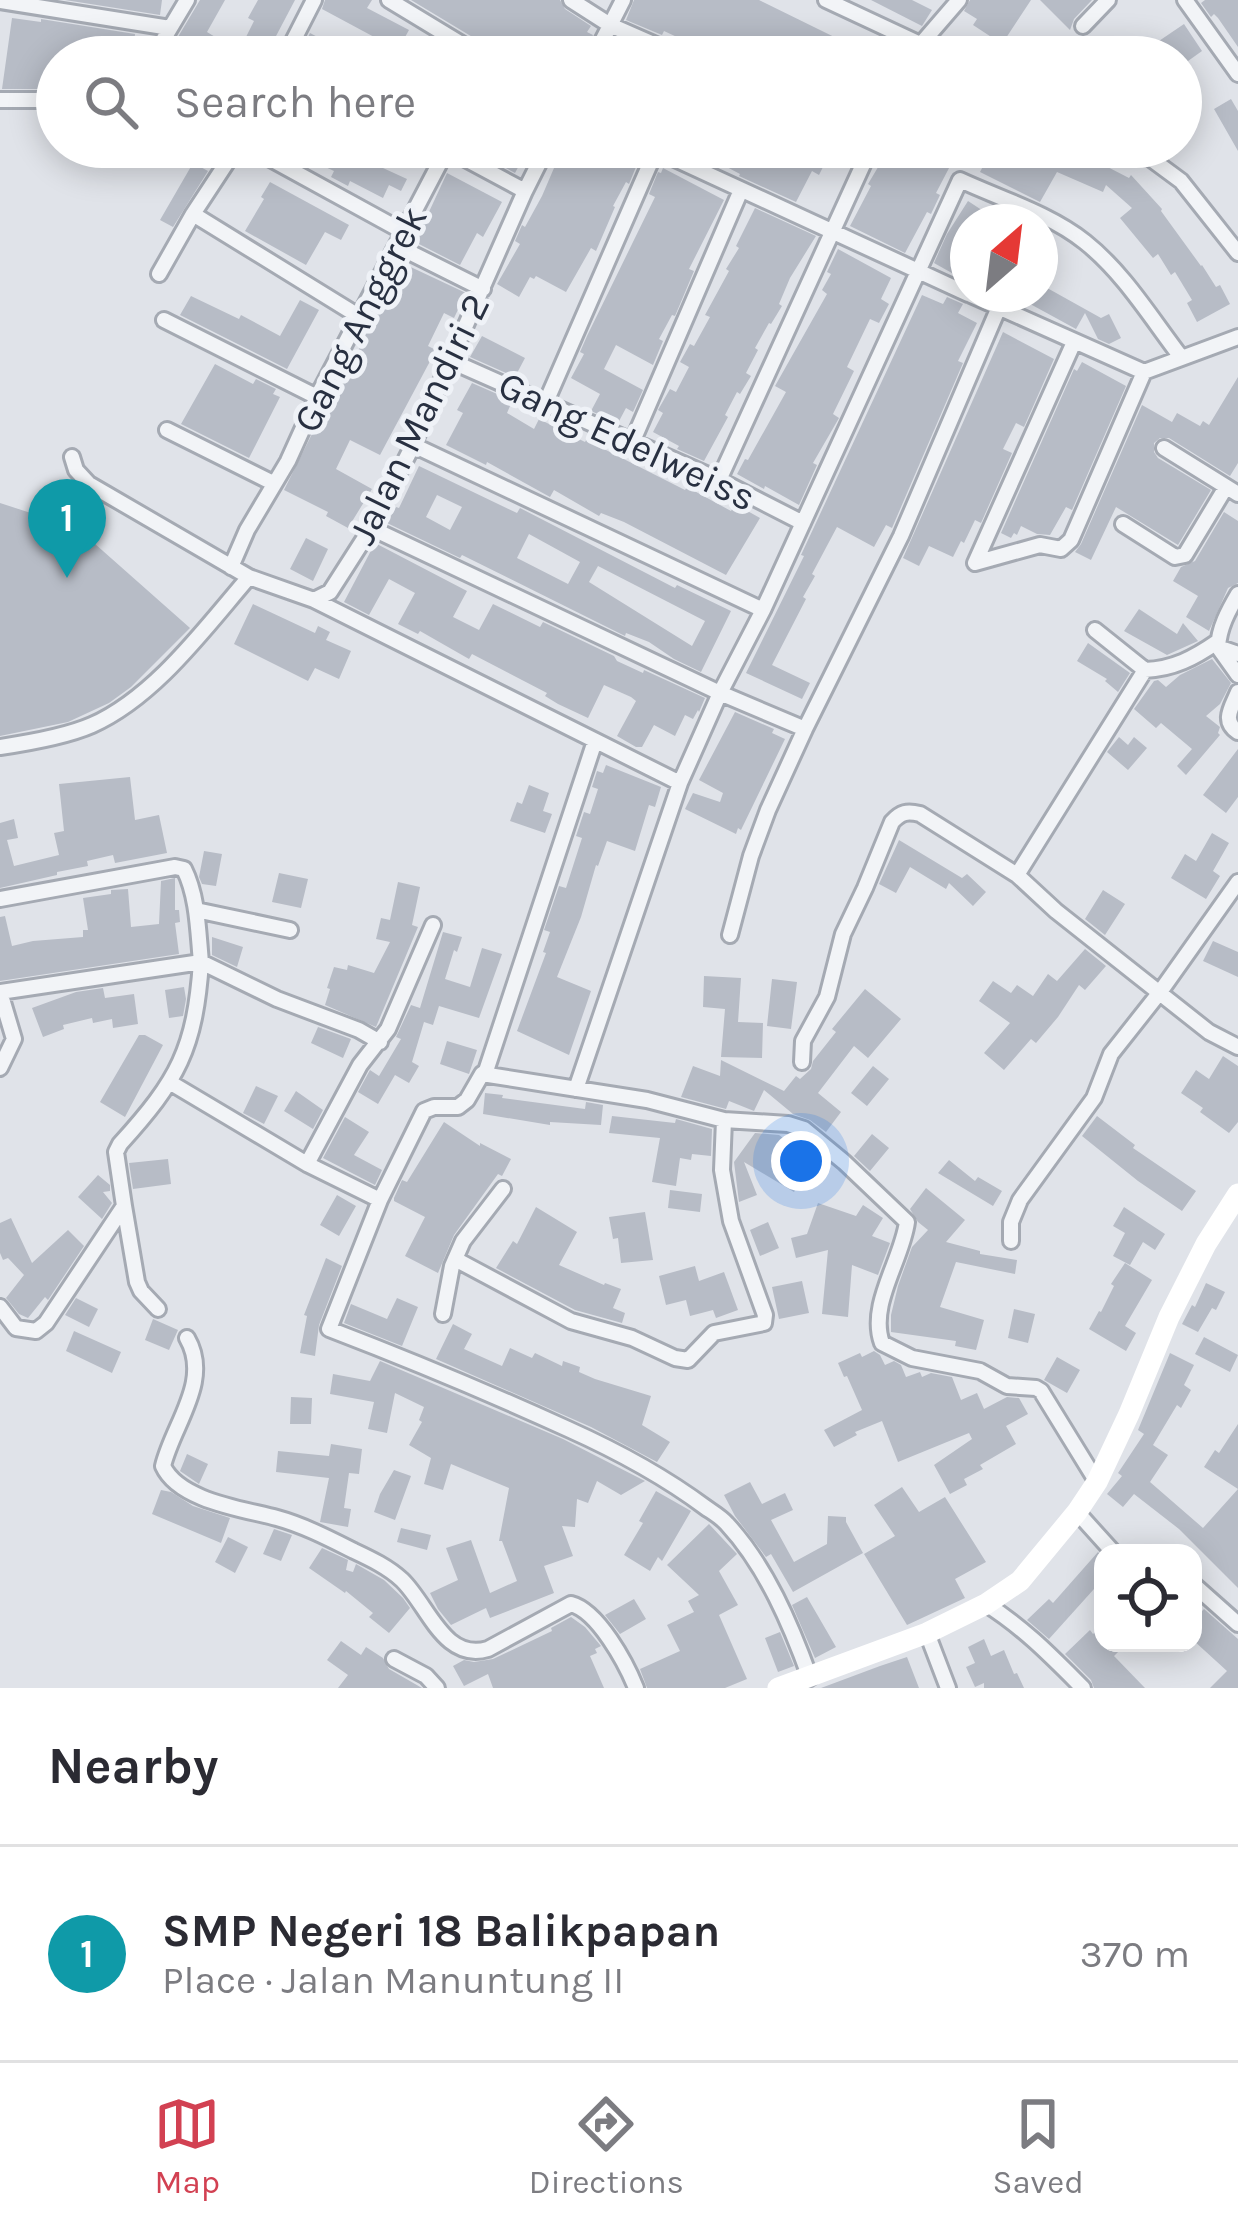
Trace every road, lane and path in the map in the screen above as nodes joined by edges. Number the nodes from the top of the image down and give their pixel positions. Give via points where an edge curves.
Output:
1 (187, 0) edge
2 (314, 0) edge
3 (389, 0) edge
4 (571, 0) edge
5 (623, 0) edge
6 (959, 0) edge
7 (1108, 0) edge
8 (1185, 0) edge
9 (0, 1) edge
10 (833, 1) edge
11 (610, 25) junction
12 (1083, 26) dead end
13 (170, 28) junction
14 (165, 36) edge
15 (296, 36) edge
16 (448, 36) edge
17 (604, 36) edge
18 (635, 36) edge
19 (892, 36) edge
20 (930, 36) edge
21 (1238, 74) edge
22 (0, 100) edge
23 (36, 100) edge
24 (223, 168) edge
25 (283, 168) edge
26 (436, 168) edge
27 (483, 168) edge
28 (537, 168) edge
29 (645, 168) edge
30 (695, 168) edge
31 (862, 168) edge
32 (1163, 168) edge
33 (741, 190) junction
34 (525, 191) junction
35 (193, 214) junction
36 (833, 233) junction
37 (400, 239) junction
38 (1238, 253) edge
39 (918, 272) junction
40 (159, 274) dead end
41 (950, 286) edge
42 (482, 289) junction
43 (997, 312) edge
44 (1010, 312) edge
45 (360, 317) junction
46 (164, 320) dead end
47 (1238, 337) edge
48 (1074, 341) junction
49 (1181, 357) junction
50 (451, 361) junction
51 (1144, 372) junction
52 (317, 397) junction
53 (546, 402) junction
54 (167, 430) dead end
55 (632, 443) junction
56 (412, 446) junction
57 (1164, 448) dead end
58 (72, 457) dead end
59 (718, 480) junction
60 (273, 484) junction
61 (1232, 490) edge
62 (803, 523) junction
63 (1123, 524) dead end
64 (371, 528) junction
65 (231, 567) junction
66 (249, 577) junction
67 (1238, 594) edge
68 (314, 600) junction
69 (763, 610) junction
70 (1095, 630) dead end
71 (1218, 645) junction
72 (1238, 654) edge
73 (1145, 670) junction
74 (1238, 675) edge
75 (1238, 692) edge
76 (719, 693) junction
77 (805, 728) junction
78 (1238, 732) edge
79 (595, 741) junction
80 (0, 747) edge
81 (680, 783) junction
82 (1017, 875) junction
83 (1238, 882) edge
84 (0, 898) edge
85 (196, 910) junction
86 (433, 925) dead end
87 (290, 930) dead end
88 (730, 935) dead end
89 (201, 962) junction
90 (0, 992) edge
91 (1160, 992) junction
92 (380, 1042) junction
93 (1238, 1047) edge
94 (802, 1063) dead end
95 (0, 1068) edge
96 (482, 1074) junction
97 (171, 1083) junction
98 (576, 1089) junction
99 (724, 1120) junction
100 (308, 1164) junction
101 (503, 1189) dead end
102 (1238, 1194) edge
103 (380, 1200) junction
104 (124, 1206) junction
105 (1011, 1241) dead end
106 (455, 1259) junction
107 (0, 1307) edge
108 (158, 1309) dead end
109 (443, 1314) dead end
110 (188, 1338) dead end
111 (1097, 1482) junction
112 (1077, 1512) junction
113 (1106, 1544) edge
114 (1202, 1592) edge
115 (986, 1604) junction
116 (1238, 1624) edge
117 (927, 1633) junction
118 (394, 1659) dead end
119 (810, 1678) junction
120 (437, 1688) edge
121 (636, 1688) edge
122 (778, 1688) edge
123 (948, 1688) edge
124 (1083, 1688) edge

1 - 13 street
2 - 15 street
3 - 16 street
4 - 11 street
5 - 11 street
6 - 20 street
7 - 12 street
8 - 21 street
9 - 13 street
10 - 19 street
11 - 17 street
11 - 18 street
13 - 14 street
22 - 23 street
24 - 35 street
25 - 37 street
26 - 37 street, Gang Anggrek
27 - 34 street, Gang Anggrek
28 - 34 street, Jalan Mandiri 2
29 - 53 street
30 - 33 street
31 - 36 street
32 - 38 street
33 - 36 street
33 - 55 street
34 - 42 street, Jalan Mandiri 2
35 - 40 street
35 - 45 street
36 - 39 street
36 - 59 street
37 - 42 street
37 - 45 street, Gang Anggrek
39 - 41 street
39 - 49 street via 960,180 1082,239
39 - 62 street
42 - 50 street, Jalan Mandiri 2
43 - 77 street via 901,536
44 - 48 street
45 - 52 street, Gang Anggrek
46 - 52 street
47 - 49 street
48 - 51 street
48 - 51 street via 975,563 1040,545 1061,549 1071,540
49 - 51 street
50 - 53 street, Gang Edelweiss
50 - 56 street, Jalan Mandiri 2
52 - 60 street, Gang Anggrek
53 - 55 street, Gang Edelweiss
54 - 60 street
55 - 59 street, Gang Edelweiss
56 - 64 street, Jalan Mandiri 2
56 - 69 street
57 - 61 street
58 - 65 street via 89,484
59 - 62 street, Gang Edelweiss
60 - 65 street, Gang Anggrek
61 - 63 street via 1185,555 1174,557
62 - 69 street
64 - 68 street, Jalan Mandiri 2 via 330,592
64 - 76 street
65 - 66 street
66 - 68 street
66 - 80 street via 124,708 89,726
67 - 71 street
68 - 79 street
69 - 76 street
70 - 73 street
71 - 72 street
71 - 73 street
71 - 74 street
73 - 82 street
75 - 78 street via 1228,720
76 - 77 street
76 - 81 street
77 - 88 street via 751,856
79 - 81 street
79 - 96 street
81 - 98 street
82 - 91 street
82 - 94 street via 920,814 899,814 842,934 827,997 802,1041
83 - 91 street
84 - 85 street via 176,867 189,876
85 - 87 street
85 - 89 street
86 - 92 street
89 - 90 street
89 - 92 street
89 - 97 street via 189,1043
90 - 95 street via 14,1039
91 - 93 street
91 - 105 street via 1111,1054 1094,1098 1020,1200
92 - 100 street
96 - 98 street
96 - 103 street via 458,1107 424,1111
97 - 100 street
97 - 104 street via 116,1152
98 - 99 street
99 - 106 street via 730,1221 764,1323 714,1333 688,1360 675,1358 571,1321
99 - 111 street via 804,1129 903,1217 907,1229 878,1327 882,1343 999,1384 1041,1390
100 - 103 street
101 - 106 street
102 - 111 street via 1169,1317
103 - 119 street via 329,1329 599,1443 691,1496 725,1522 750,1556
104 - 107 street via 46,1323 36,1331 16,1328
104 - 108 street via 137,1282
106 - 109 street
110 - 121 street via 196,1376 164,1459 170,1478 387,1568 466,1652 488,1649 571,1604 583,1607 620,1652
111 - 112 street
112 - 113 street
112 - 115 street via 1020,1581
114 - 116 street
115 - 117 street
115 - 124 street
117 - 119 street
117 - 123 street
118 - 120 street
119 - 122 street

